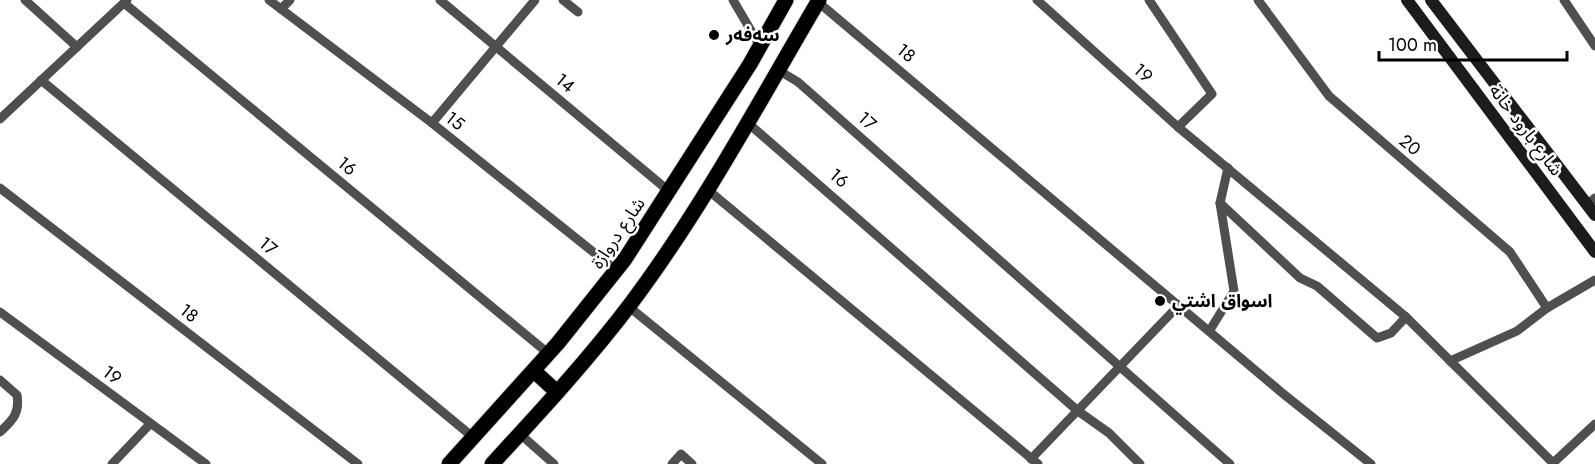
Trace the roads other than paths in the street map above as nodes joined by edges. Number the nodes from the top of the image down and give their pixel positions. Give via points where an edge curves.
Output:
1 (25, 0) edge
2 (270, 0) edge
3 (290, 0) edge
4 (440, 0) edge
5 (535, 0) edge
6 (563, 0) edge
7 (733, 0) edge
8 (786, 0) edge
9 (1037, 0) edge
10 (1149, 0) edge
11 (1258, 0) edge
12 (1407, 0) edge
13 (1431, 0) edge
14 (1563, 0) edge
15 (126, 1) edge
16 (818, 1) edge
17 (281, 9) junction
18 (578, 12) dead end
19 (760, 46) junction
20 (1595, 46) edge
21 (77, 47) junction
22 (495, 47) junction
23 (778, 70) junction
24 (41, 80) junction
25 (0, 119) edge
26 (432, 123) junction
27 (749, 124) junction
28 (1178, 127) junction
29 (1228, 168) junction
30 (0, 188) edge
31 (708, 190) junction
32 (670, 192) junction
33 (1591, 202) edge
34 (1220, 203) junction
35 (1595, 215) edge
36 (1595, 252) edge
37 (617, 271) junction
38 (1595, 280) edge
39 (1179, 305) junction
40 (628, 306) junction
41 (1547, 308) junction
42 (0, 312) edge
43 (1406, 317) junction
44 (1210, 330) junction
45 (549, 354) junction
46 (1450, 361) junction
47 (1120, 368) junction
48 (534, 372) junction
49 (0, 380) edge
50 (558, 392) junction
51 (1078, 411) junction
52 (150, 424) junction
53 (1595, 424) edge
54 (0, 432) edge
55 (520, 434) junction
56 (474, 438) junction
57 (1035, 461) edge
58 (112, 464) edge
59 (206, 464) edge
60 (358, 464) edge
61 (449, 464) edge
62 (492, 464) edge
63 (554, 464) edge
64 (672, 464) edge
65 (692, 464) edge
66 (822, 464) edge
67 (1140, 464) edge
68 (1230, 464) edge
69 (1371, 464) edge
70 (1554, 464) edge

1 - 21 street
2 - 17 street, 15
3 - 17 street
4 - 22 street, 14
5 - 22 street
6 - 18 street
7 - 19 street
8 - 19 main road, شارع دروازة
9 - 28 street, 19
10 - 28 street via 1212,94
11 - 41 street, 20 via 1329,96 1510,252
12 - 36 main road, شارع بارود خانة
13 - 33 main road, شارع بارود خانة
14 - 20 street
15 - 21 street
15 - 45 street, 16
16 - 23 main road
16 - 39 street, 18
17 - 26 street, 15
19 - 32 main road, شارع دروازة
21 - 24 street
22 - 26 street
22 - 32 street, 14
23 - 27 main road
23 - 47 street, 17 via 798,82
24 - 25 street
24 - 56 street, 17
26 - 37 street, 15
27 - 31 main road
27 - 51 street, 16
28 - 29 street, 19
29 - 34 street
29 - 43 street, 19
30 - 60 street, 18
31 - 40 main road
31 - 57 street
32 - 37 main road, شارع دروازة
33 - 35 main road, شارع بارود خانة
34 - 43 street via 1300,278 1317,286 1377,338 1390,333
34 - 44 street via 1234,291
37 - 45 main road, شارع دروازة
38 - 41 street
39 - 44 street, 18
39 - 47 street
40 - 50 main road
40 - 66 street
41 - 46 street via 1517,331
42 - 52 street, 19
43 - 46 street, 19
44 - 69 street, 18
45 - 48 main road, شارع دروازة
46 - 70 street, 19
47 - 51 street
47 - 68 street, 17
48 - 50 main road
48 - 56 main road, شارع دروازة
49 - 54 street via 17,395 19,407 15,418
50 - 55 main road
51 - 57 street
51 - 67 street, 16 via 1109,433
52 - 58 street
52 - 59 street, 19
53 - 70 street
55 - 62 main road
55 - 63 street
56 - 61 main road, شارع دروازة
64 - 65 street via 681,454

